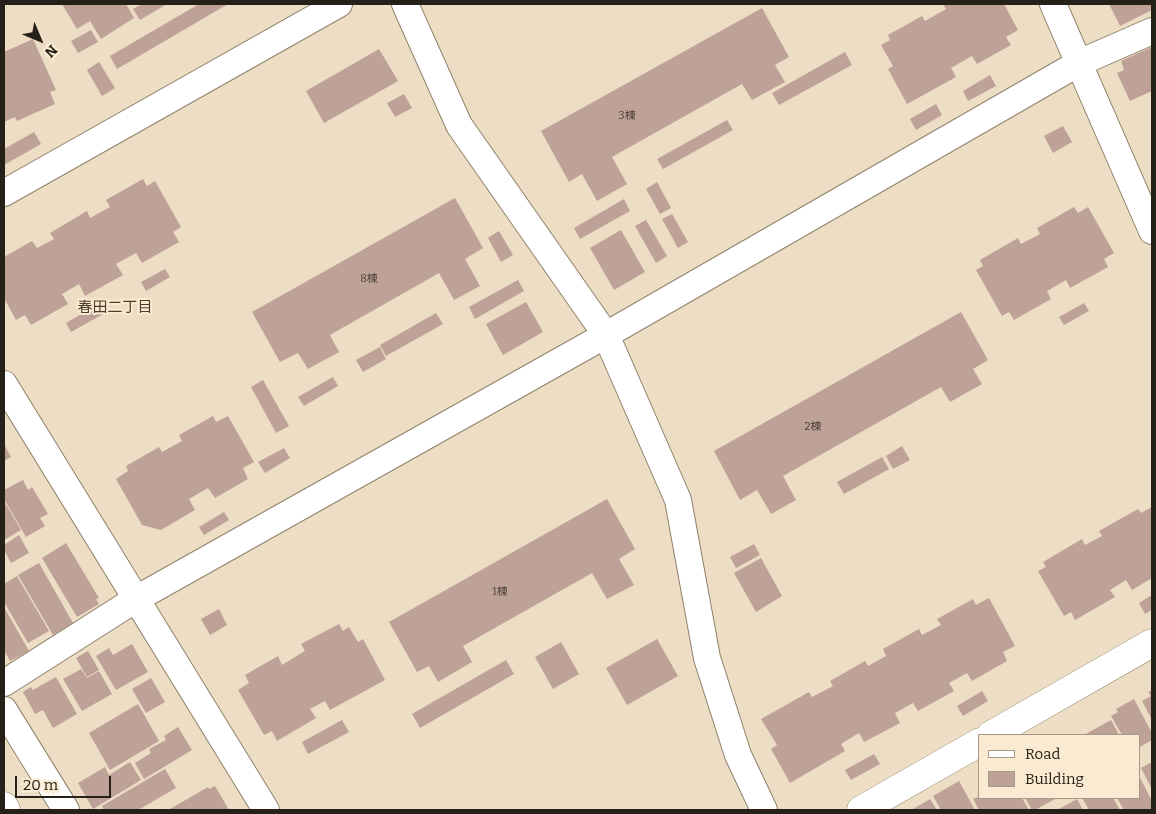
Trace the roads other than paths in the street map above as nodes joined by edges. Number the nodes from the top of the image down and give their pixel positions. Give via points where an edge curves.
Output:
1 (339, 4) edge
2 (405, 4) edge
3 (1053, 4) edge
4 (1152, 31) edge
5 (1079, 63) junction
6 (4, 193) edge
7 (1152, 231) edge
8 (606, 335) junction
9 (4, 384) edge
10 (136, 598) junction
11 (1152, 643) edge
12 (4, 683) edge
13 (4, 710) edge
14 (993, 734) edge
15 (978, 743) edge
16 (4, 806) edge
17 (6, 810) edge
18 (66, 810) edge
19 (266, 810) edge
20 (764, 810) edge
21 (861, 810) edge

1 - 6 street
2 - 8 street via 459,125
3 - 5 street
4 - 5 street
5 - 7 street
5 - 8 street
8 - 10 street
8 - 20 street via 678,500 707,658 738,755
9 - 10 street
10 - 12 street
10 - 19 street
11 - 14 main road
13 - 18 street
15 - 21 main road
16 - 17 main road

